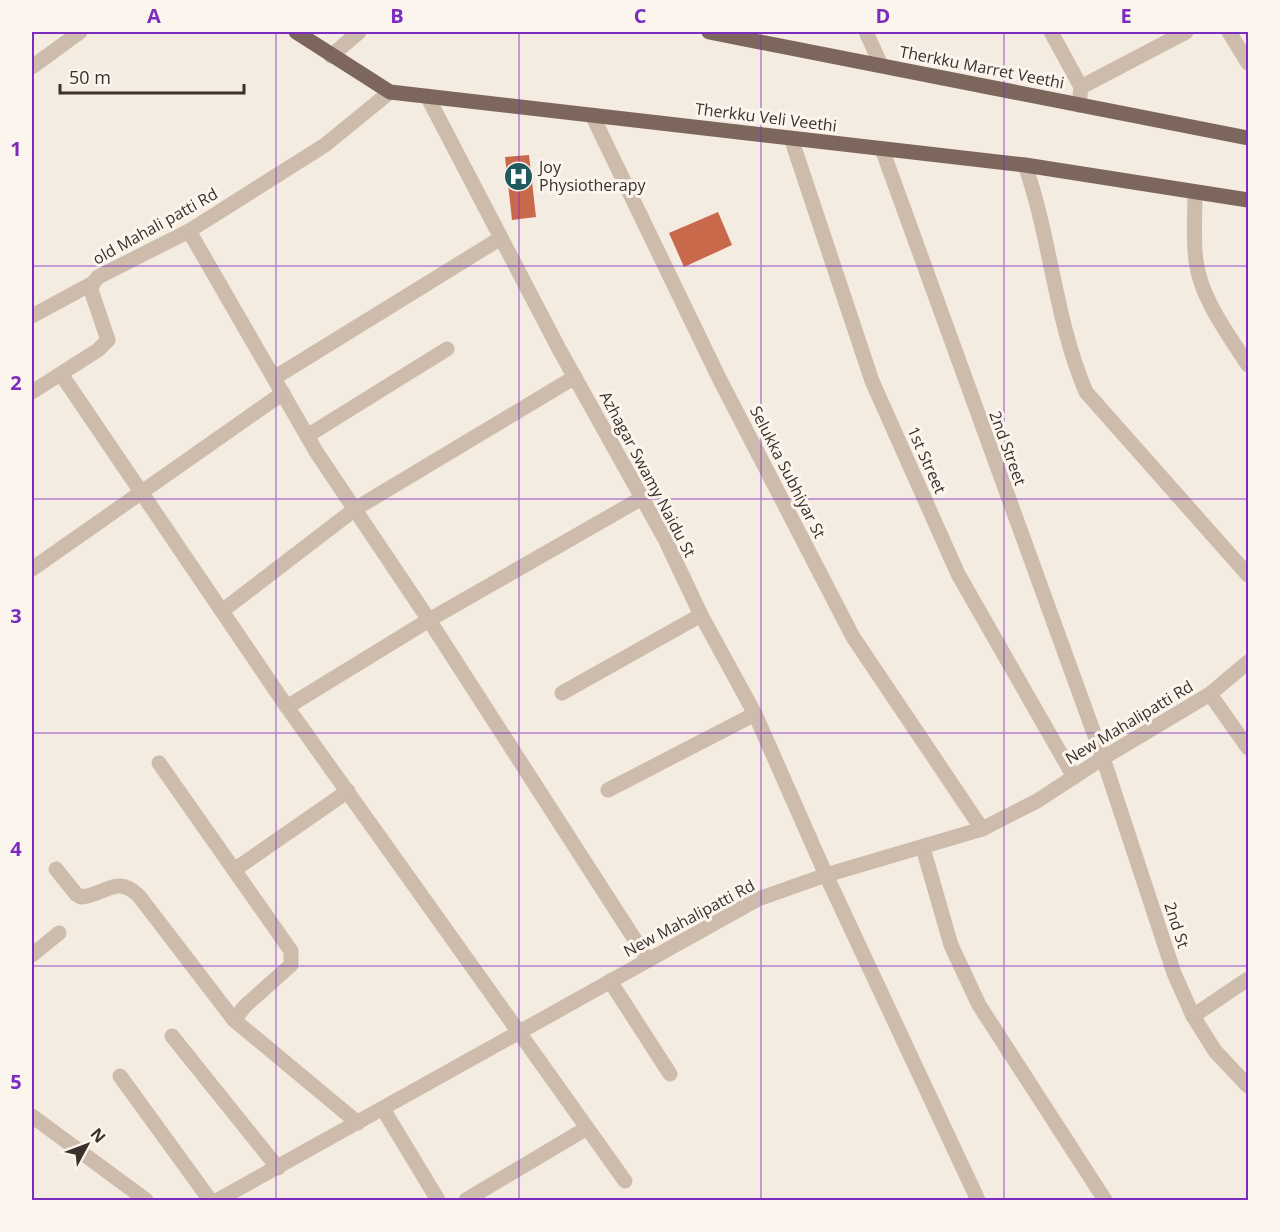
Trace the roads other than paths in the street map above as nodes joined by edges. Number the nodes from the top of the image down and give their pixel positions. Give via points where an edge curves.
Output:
1 (80, 32) edge
2 (296, 32) edge
3 (359, 32) edge
4 (709, 32) edge
5 (866, 32) edge
6 (1051, 32) edge
7 (1186, 32) edge
8 (1229, 32) edge
9 (331, 56) junction
10 (1248, 63) edge
11 (881, 66) junction
12 (32, 67) edge
13 (1081, 87) junction
14 (390, 92) junction
15 (427, 96) junction
16 (1079, 105) junction
17 (592, 115) junction
18 (791, 138) junction
19 (1248, 138) edge
20 (882, 149) junction
21 (1025, 165) junction
22 (1195, 192) junction
23 (1248, 200) edge
24 (189, 231) junction
25 (501, 238) junction
26 (93, 283) junction
27 (32, 316) edge
28 (447, 349) dead end
29 (1248, 365) edge
30 (61, 374) junction
31 (575, 377) junction
32 (274, 378) junction
33 (32, 392) edge
34 (283, 393) junction
35 (307, 436) junction
36 (142, 493) junction
37 (642, 498) junction
38 (354, 509) junction
39 (32, 569) edge
40 (1248, 576) edge
41 (222, 611) junction
42 (701, 615) junction
43 (429, 620) junction
44 (1248, 662) edge
45 (562, 693) dead end
46 (1210, 694) junction
47 (287, 707) junction
48 (754, 714) junction
49 (1248, 748) edge
50 (1103, 759) junction
51 (159, 763) dead end
52 (1074, 777) junction
53 (608, 790) dead end
54 (348, 791) junction
55 (982, 829) junction
56 (923, 848) junction
57 (56, 869) dead end
58 (234, 870) junction
59 (826, 875) junction
60 (59, 933) dead end
61 (32, 955) edge
62 (648, 960) junction
63 (1248, 979) edge
64 (610, 981) junction
65 (1193, 1016) junction
66 (234, 1020) junction
67 (518, 1034) junction
68 (172, 1036) dead end
69 (670, 1074) dead end
70 (120, 1076) dead end
71 (1248, 1086) edge
72 (383, 1109) junction
73 (32, 1116) edge
74 (358, 1123) junction
75 (587, 1128) junction
76 (278, 1168) junction
77 (625, 1181) dead end
78 (146, 1200) edge
79 (210, 1200) edge
80 (218, 1200) edge
81 (438, 1200) edge
82 (466, 1200) edge
83 (978, 1200) edge
84 (1105, 1200) edge

1 - 12 street
2 - 9 main road, Therkku Veli Veethi
3 - 9 street
4 - 11 main road, Therkku Marret Veethi
5 - 11 street
6 - 13 street
7 - 13 street
8 - 10 street
9 - 14 main road, Therkku Veli Veethi
11 - 16 main road, Therkku Marret Veethi
13 - 16 street
14 - 15 main road, Therkku Veli Veethi
14 - 24 street, old Mahali patti Rd via 325,145
15 - 17 main road, Therkku Veli Veethi
15 - 25 street, Azhagar Swamy Naidu St
16 - 19 main road, Therkku Marret Veethi
17 - 18 main road, Therkku Veli Veethi
17 - 55 street, Selukka Subhiyar St via 715,370 853,637
18 - 20 main road, Therkku Veli Veethi
18 - 52 street, 1st Street via 877,392 958,574
20 - 21 main road, Therkku Veli Veethi
20 - 50 street, 2nd Street
21 - 22 main road, Therkku Veli Veethi
21 - 40 street via 1073,362 1086,392
22 - 23 main road, Therkku Veli Veethi
22 - 29 street via 1196,264 1203,288
24 - 26 street, old Mahali patti Rd via 105,272
24 - 32 street
25 - 31 street, Azhagar Swamy Naidu St
25 - 32 street
26 - 27 street
26 - 30 street, old Mahali patti Rd via 91,290 108,340
28 - 35 street
30 - 33 street, old Mahali patti Rd
30 - 36 street
31 - 37 street, Azhagar Swamy Naidu St
31 - 38 street
32 - 34 street
34 - 35 street
34 - 36 street
35 - 38 street
36 - 39 street
36 - 41 street
37 - 42 street, Azhagar Swamy Naidu St
37 - 43 street
38 - 41 street
38 - 43 street
41 - 47 street
42 - 45 street
42 - 48 street, Azhagar Swamy Naidu St
43 - 47 street
43 - 62 street
44 - 46 street, New Mahalipatti Rd
46 - 49 street
46 - 50 street, New Mahalipatti Rd
47 - 54 street
48 - 53 street
48 - 59 street, Azhagar Swamy Naidu St
50 - 52 street, New Mahalipatti Rd
50 - 65 street, 2nd St via 1174,973
51 - 58 street
52 - 55 street, New Mahalipatti Rd
54 - 58 street
54 - 67 street
55 - 56 street, New Mahalipatti Rd
56 - 59 street, New Mahalipatti Rd
56 - 84 street via 951,945 980,1005
57 - 66 street via 81,897 116,885 130,887
58 - 66 street via 293,957 291,965
59 - 62 street, New Mahalipatti Rd via 758,899
59 - 83 street, Azhagar Swamy Naidu St
60 - 61 street
62 - 64 street, New Mahalipatti Rd
63 - 65 street
64 - 67 street, New Mahalipatti Rd
64 - 69 street
65 - 71 street, 2nd St via 1215,1051
66 - 74 street
67 - 72 street, New Mahalipatti Rd
67 - 75 street
68 - 76 street
70 - 79 street
72 - 74 street, New Mahalipatti Rd
72 - 81 street
73 - 78 street
74 - 76 street, New Mahalipatti Rd
75 - 77 street
75 - 82 street
76 - 80 street, New Mahalipatti Rd

